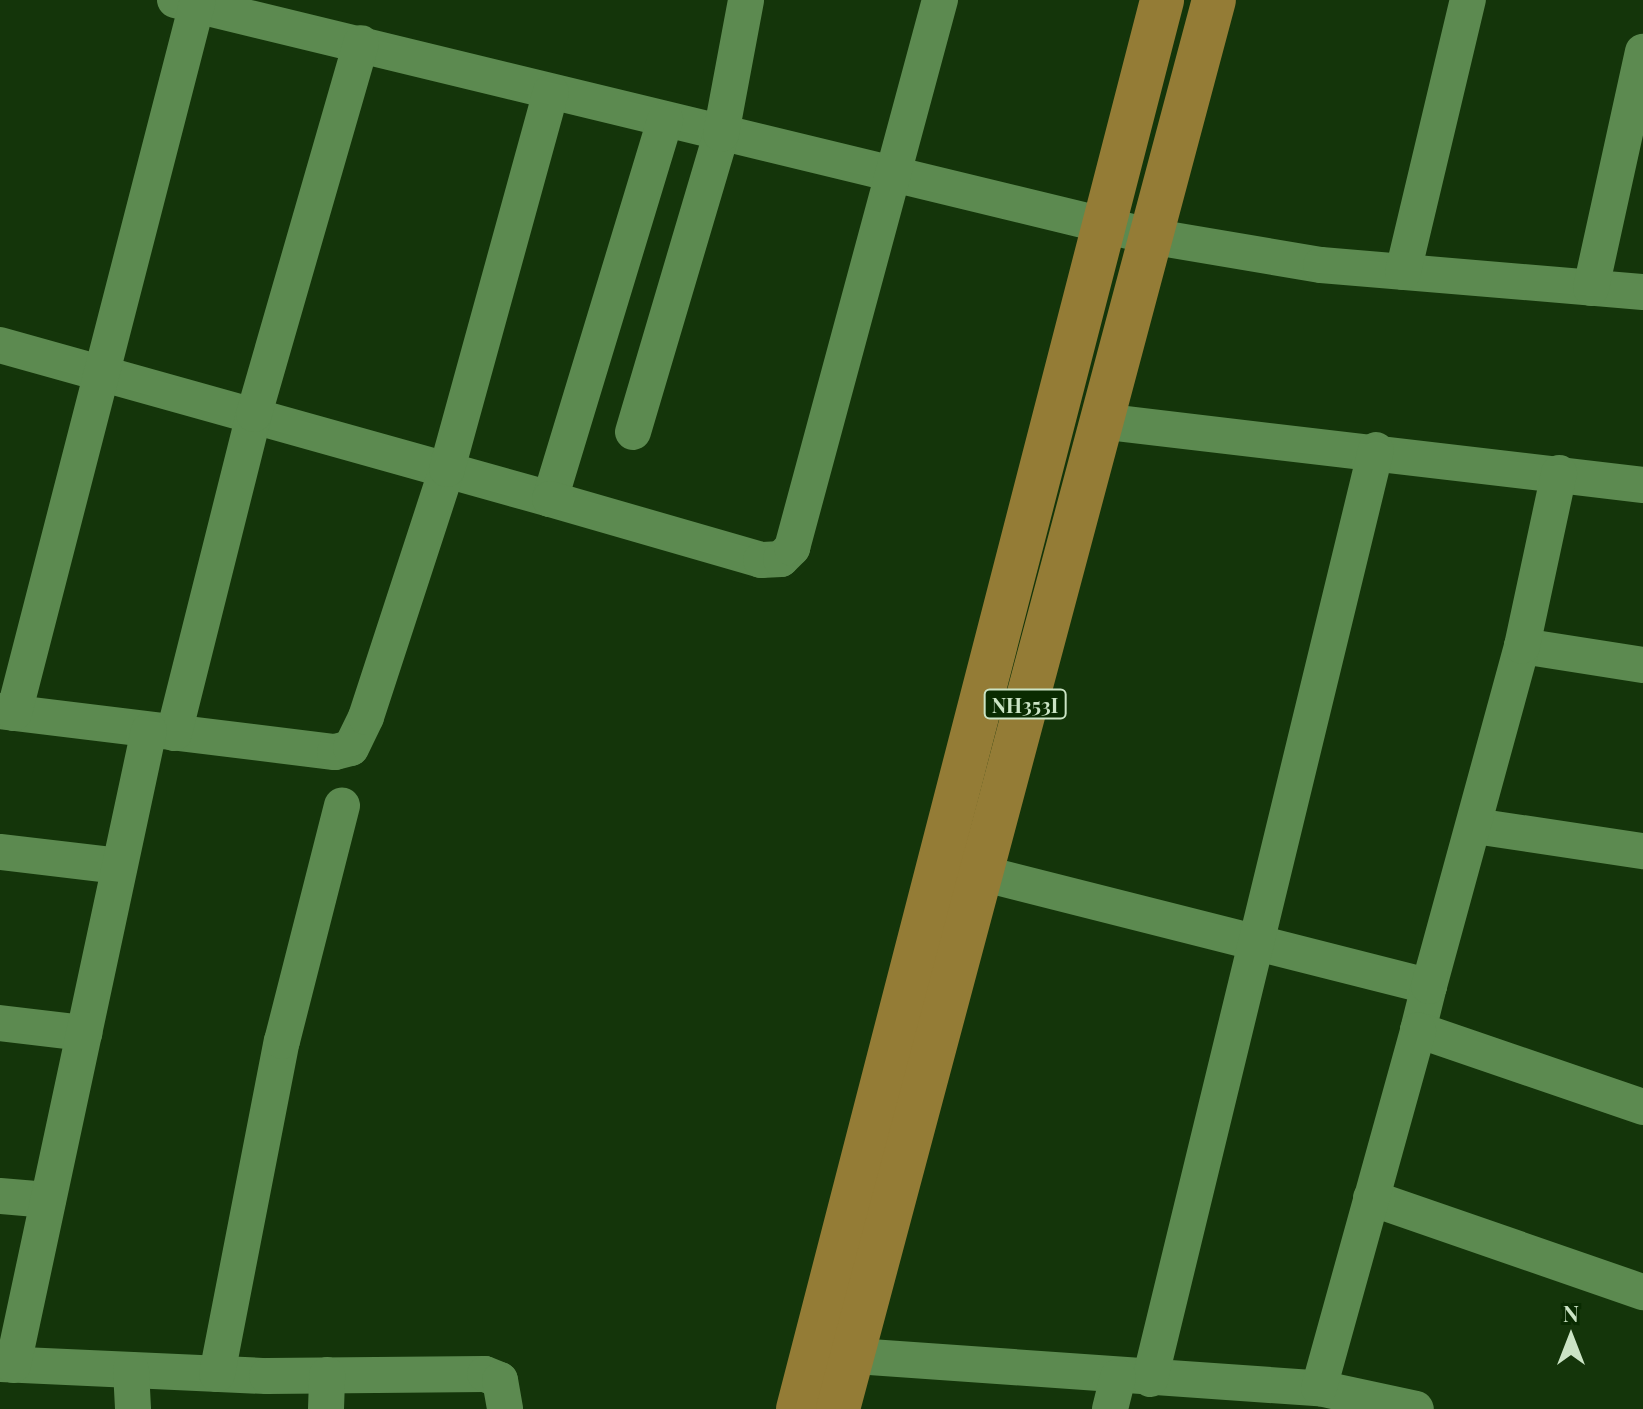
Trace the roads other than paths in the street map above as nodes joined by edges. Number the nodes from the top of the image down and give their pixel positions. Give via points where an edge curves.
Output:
1 (746, 0) edge
2 (940, 0) edge
3 (1162, 0) edge
4 (1214, 0) edge
5 (1468, 0) edge
6 (190, 2) edge
7 (361, 43) junction
8 (1643, 52) edge
9 (551, 92) junction
10 (665, 120) junction
11 (721, 134) junction
12 (891, 173) junction
13 (1103, 224) junction
14 (1149, 236) junction
15 (1403, 272) junction
16 (1591, 288) junction
17 (1643, 292) edge
18 (0, 345) edge
19 (106, 371) junction
20 (254, 414) junction
21 (1100, 421) junction
22 (633, 432) dead end
23 (1376, 450) junction
24 (447, 469) junction
25 (1559, 473) junction
26 (1643, 485) edge
27 (550, 499) junction
28 (1522, 646) junction
29 (1643, 665) edge
30 (7, 712) edge
31 (161, 731) junction
32 (342, 806) dead end
33 (1475, 826) junction
34 (1643, 851) edge
35 (0, 852) edge
36 (119, 866) junction
37 (981, 873) junction
38 (1259, 943) junction
39 (1429, 986) junction
40 (0, 1023) edge
41 (1418, 1030) junction
42 (84, 1033) junction
43 (1643, 1107) edge
44 (0, 1196) edge
45 (1371, 1198) junction
46 (48, 1200) junction
47 (1643, 1292) edge
48 (833, 1355) junction
49 (6, 1365) edge
50 (131, 1370) junction
51 (217, 1374) junction
52 (1126, 1388) edge
53 (327, 1392) edge
54 (1301, 1395) edge
55 (133, 1409) edge
56 (505, 1409) edge
57 (798, 1409) edge
58 (838, 1409) edge
59 (1416, 1409) edge

1 - 11 street
2 - 12 street
3 - 13 highway, NH353I
4 - 14 highway, NH353I
5 - 15 street
6 - 7 street
6 - 19 street
7 - 9 street
7 - 20 street
8 - 16 street
9 - 10 street
9 - 24 street
10 - 11 street
10 - 27 street
11 - 12 street
11 - 22 street
12 - 13 street
12 - 27 street via 802,527 781,559 761,560
13 - 14 street
13 - 48 highway, NH353I
14 - 15 street via 1321,265
14 - 21 highway, NH353I
15 - 16 street
16 - 17 street
18 - 19 street
19 - 20 street
19 - 30 street
20 - 24 street
20 - 31 street
21 - 23 street
21 - 37 highway, NH353I
23 - 25 street
23 - 38 street
24 - 27 street
24 - 31 street via 363,726 351,748 335,752
25 - 26 street
25 - 28 street
28 - 29 street
28 - 33 street
30 - 31 street
31 - 36 street
32 - 51 street via 282,1041
33 - 34 street
33 - 39 street
35 - 36 street
36 - 42 street
37 - 38 street
37 - 48 highway, NH353I
38 - 39 street
38 - 52 street
39 - 41 street
40 - 42 street
41 - 43 street
41 - 45 street
42 - 46 street
44 - 46 street
45 - 47 street
45 - 54 street
46 - 49 street
48 - 52 street
48 - 57 highway, NH353I
48 - 58 highway, NH353I
49 - 50 street
50 - 51 street
50 - 55 street
51 - 53 street
52 - 54 street
53 - 56 street via 485,1374 500,1380
54 - 59 street

